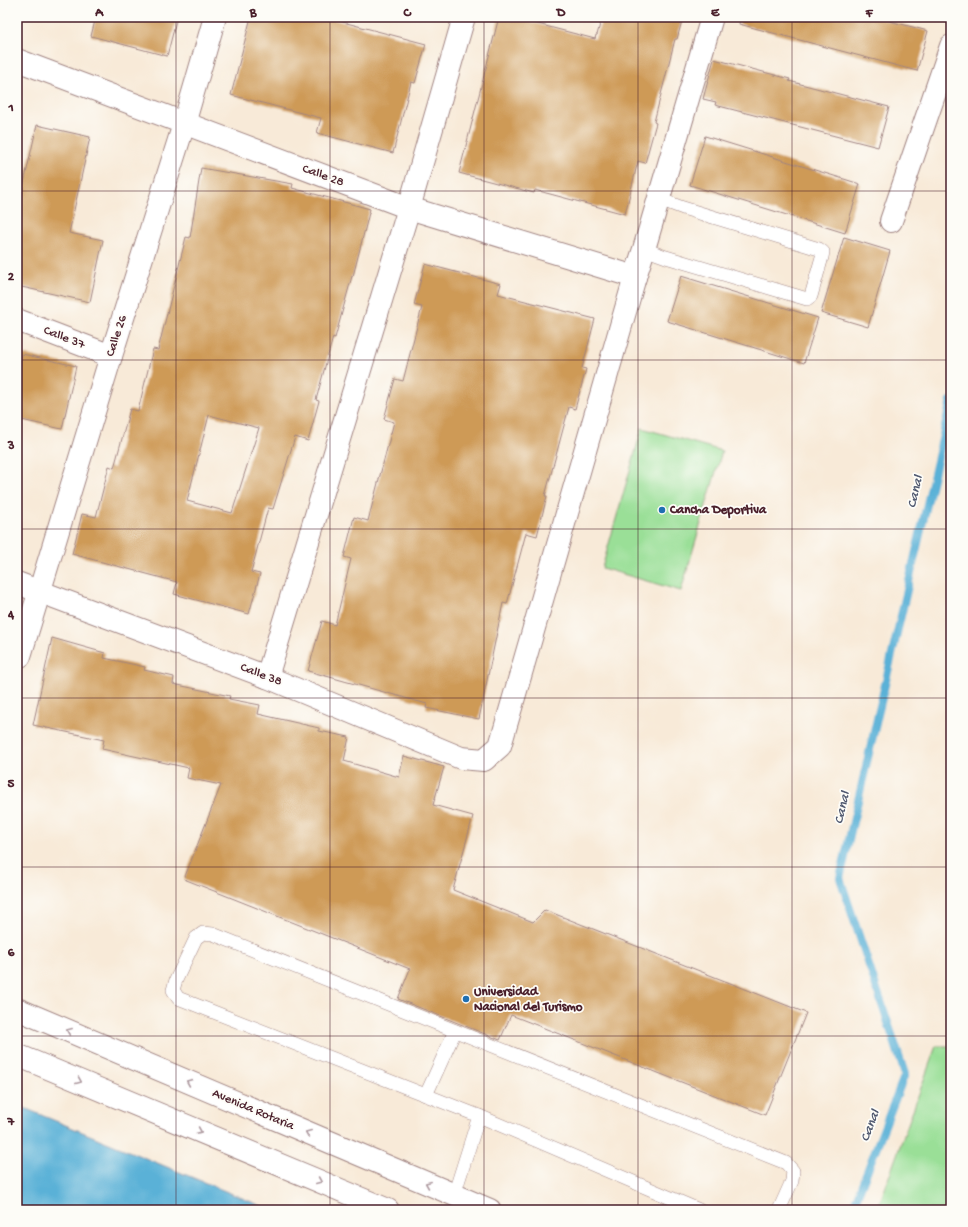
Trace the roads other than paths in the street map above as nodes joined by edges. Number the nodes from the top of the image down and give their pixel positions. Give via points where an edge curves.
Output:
1 (215, 17) edge
2 (464, 17) edge
3 (712, 17) edge
4 (951, 46) edge
5 (17, 60) edge
6 (184, 124) junction
7 (659, 199) junction
8 (409, 208) junction
9 (891, 221) dead end
10 (644, 249) junction
11 (635, 277) junction
12 (17, 320) edge
13 (111, 356) junction
14 (17, 583) edge
15 (40, 592) junction
16 (20, 656) dead end
17 (266, 677) junction
18 (17, 1009) edge
19 (456, 1031) junction
20 (17, 1055) edge
21 (426, 1096) junction
22 (479, 1116) junction
23 (454, 1195) junction
24 (388, 1210) edge
25 (490, 1210) edge
26 (699, 1210) edge
27 (779, 1210) edge

1 - 6 street, Calle 26
2 - 8 street
3 - 7 street
4 - 9 street
5 - 6 street, Calle 28
6 - 8 street, Calle 28
6 - 13 street, Calle 26
7 - 10 street
7 - 10 lane via 819,249 823,252 811,296 807,299
8 - 11 street, Calle 28
8 - 17 street
10 - 11 street
11 - 17 street, Calle 38 via 500,746 484,760 461,758
12 - 13 street, Calle 37
13 - 15 street, Calle 26
14 - 15 street, Calle 38
15 - 16 street, Calle 26
15 - 17 street, Calle 38
23 -> 18 street, Avenida Rotaria
19 - 21 lane
19 - 21 lane via 213,934 203,934 196,938 176,980 173,990 178,998
19 - 27 lane via 786,1163 793,1171 792,1181
20 -> 24 street
21 - 22 lane
22 - 23 lane
22 - 26 lane
23 - 25 street, Avenida Rotaria

